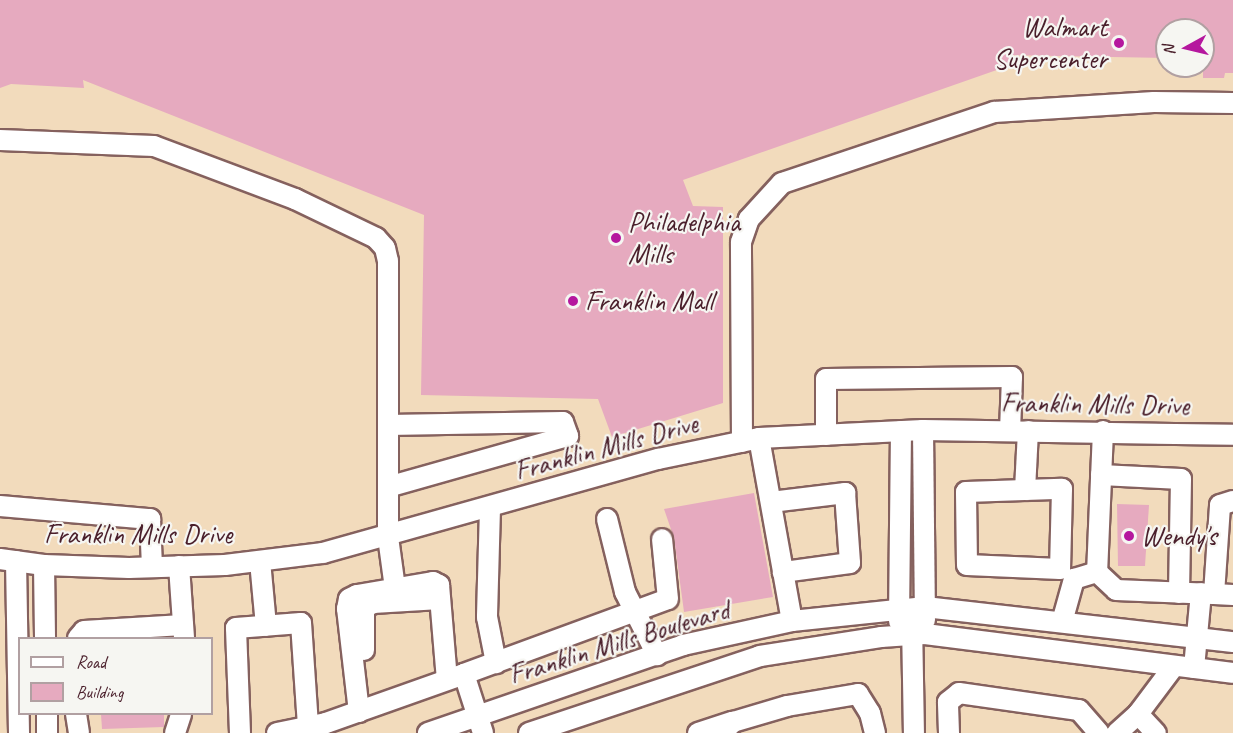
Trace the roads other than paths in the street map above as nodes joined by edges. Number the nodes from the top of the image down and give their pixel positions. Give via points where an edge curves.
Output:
1 (1233, 103) edge
2 (0, 140) edge
3 (388, 425) junction
4 (923, 430) junction
5 (901, 431) junction
6 (1019, 431) junction
7 (1103, 431) junction
8 (826, 435) junction
9 (1233, 435) edge
10 (751, 440) junction
11 (1101, 475) junction
12 (388, 487) junction
13 (1025, 490) junction
14 (1233, 501) edge
15 (771, 502) junction
16 (0, 506) edge
17 (490, 508) junction
18 (607, 519) dead end
19 (388, 537) junction
20 (662, 539) dead end
21 (8, 560) edge
22 (260, 561) junction
23 (44, 565) junction
24 (178, 566) junction
25 (152, 567) junction
26 (783, 572) junction
27 (1097, 572) junction
28 (1067, 574) junction
29 (395, 588) junction
30 (1179, 592) junction
31 (1216, 594) edge
32 (440, 599) junction
33 (912, 608) junction
34 (633, 612) junction
35 (792, 621) junction
36 (1062, 622) junction
37 (266, 626) junction
38 (183, 632) edge
39 (81, 635) edge
40 (912, 635) junction
41 (45, 637) edge
42 (1196, 638) junction
43 (1233, 642) edge
44 (657, 654) junction
45 (496, 663) junction
46 (1184, 667) junction
47 (1233, 673) edge
48 (456, 677) junction
49 (18, 704) edge
50 (363, 710) junction
51 (1138, 714) junction
52 (19, 715) edge
53 (46, 715) edge
54 (76, 715) edge
55 (181, 715) edge
56 (190, 715) edge
57 (481, 725) edge
58 (321, 728) edge
59 (728, 728) edge
60 (20, 733) edge
61 (47, 733) edge
62 (79, 733) edge
63 (175, 733) edge
64 (188, 733) edge
65 (240, 733) edge
66 (277, 733) edge
67 (428, 733) edge
68 (529, 733) edge
69 (698, 733) edge
70 (874, 733) edge
71 (914, 733) edge
72 (949, 733) edge
73 (1099, 733) edge
74 (1117, 733) edge
75 (1156, 733) edge

1 - 10 street via 1154,102 994,112 782,183 749,219 741,242
2 - 3 street via 154,146 295,199 376,238 385,248 388,261
3 - 12 street
3 - 12 street via 563,422 568,436
4 - 5 street, Franklin Mills Drive
4 - 6 street, Franklin Mills Drive
4 - 33 street
5 - 8 street, Franklin Mills Drive
5 - 33 street
6 - 7 street, Franklin Mills Drive
6 - 8 street via 1012,377 825,379
6 - 13 street
7 - 9 street, Franklin Mills Drive
7 - 11 street
8 - 10 street, Franklin Mills Drive
10 - 15 street
10 - 17 street, Franklin Mills Drive via 658,459
11 - 27 street
11 - 30 street via 1181,479
12 - 19 street
13 - 28 street via 1062,489
13 - 28 street via 966,492 967,565
14 - 31 street via 1220,504
15 - 26 street
15 - 26 street via 845,493 850,563
16 - 25 street via 150,519
17 - 19 street, Franklin Mills Drive
17 - 45 street via 487,617
18 - 34 street
19 - 22 street, Franklin Mills Drive via 323,553
19 - 29 street
20 - 34 street via 668,599
21 - 23 street, Franklin Mills Drive
21 - 49 street
22 - 24 street, Franklin Mills Drive
22 - 37 street
23 - 25 street, Franklin Mills Drive
23 - 41 street
24 - 25 street, Franklin Mills Drive
24 - 38 street
26 - 35 street
27 - 28 street
27 - 30 street via 1116,590
28 - 36 street
29 - 32 street via 433,582 439,585
29 - 50 street via 349,599
30 - 31 street
31 - 42 street
32 - 48 street
32 - 50 street via 373,603 364,608
33 - 35 street, Franklin Mills Boulevard
33 - 36 street, Franklin Mills Boulevard
33 - 40 street
33 - 40 street
34 - 44 street
34 - 45 street
35 - 44 street, Franklin Mills Boulevard
36 - 42 street, Franklin Mills Boulevard
37 - 58 street via 300,623
37 - 65 street via 236,628
38 - 39 street
40 - 46 street, Franklin Mills Boulevard
40 - 68 street, Franklin Mills Boulevard via 760,656
40 - 71 street
42 - 43 street, Franklin Mills Boulevard
42 - 46 street
44 - 57 street, Franklin Mills Boulevard
45 - 48 street
46 - 47 street, Franklin Mills Boulevard
46 - 51 street
48 - 50 street
48 - 57 street
50 - 58 street
51 - 74 street
51 - 75 street
52 - 60 street
53 - 61 street
54 - 62 street
55 - 63 street
56 - 64 street
57 - 67 street, Franklin Mills Boulevard
58 - 66 street
59 - 69 street
59 - 70 street via 787,706 858,694 870,712
72 - 73 street via 948,702 959,693 1079,710

